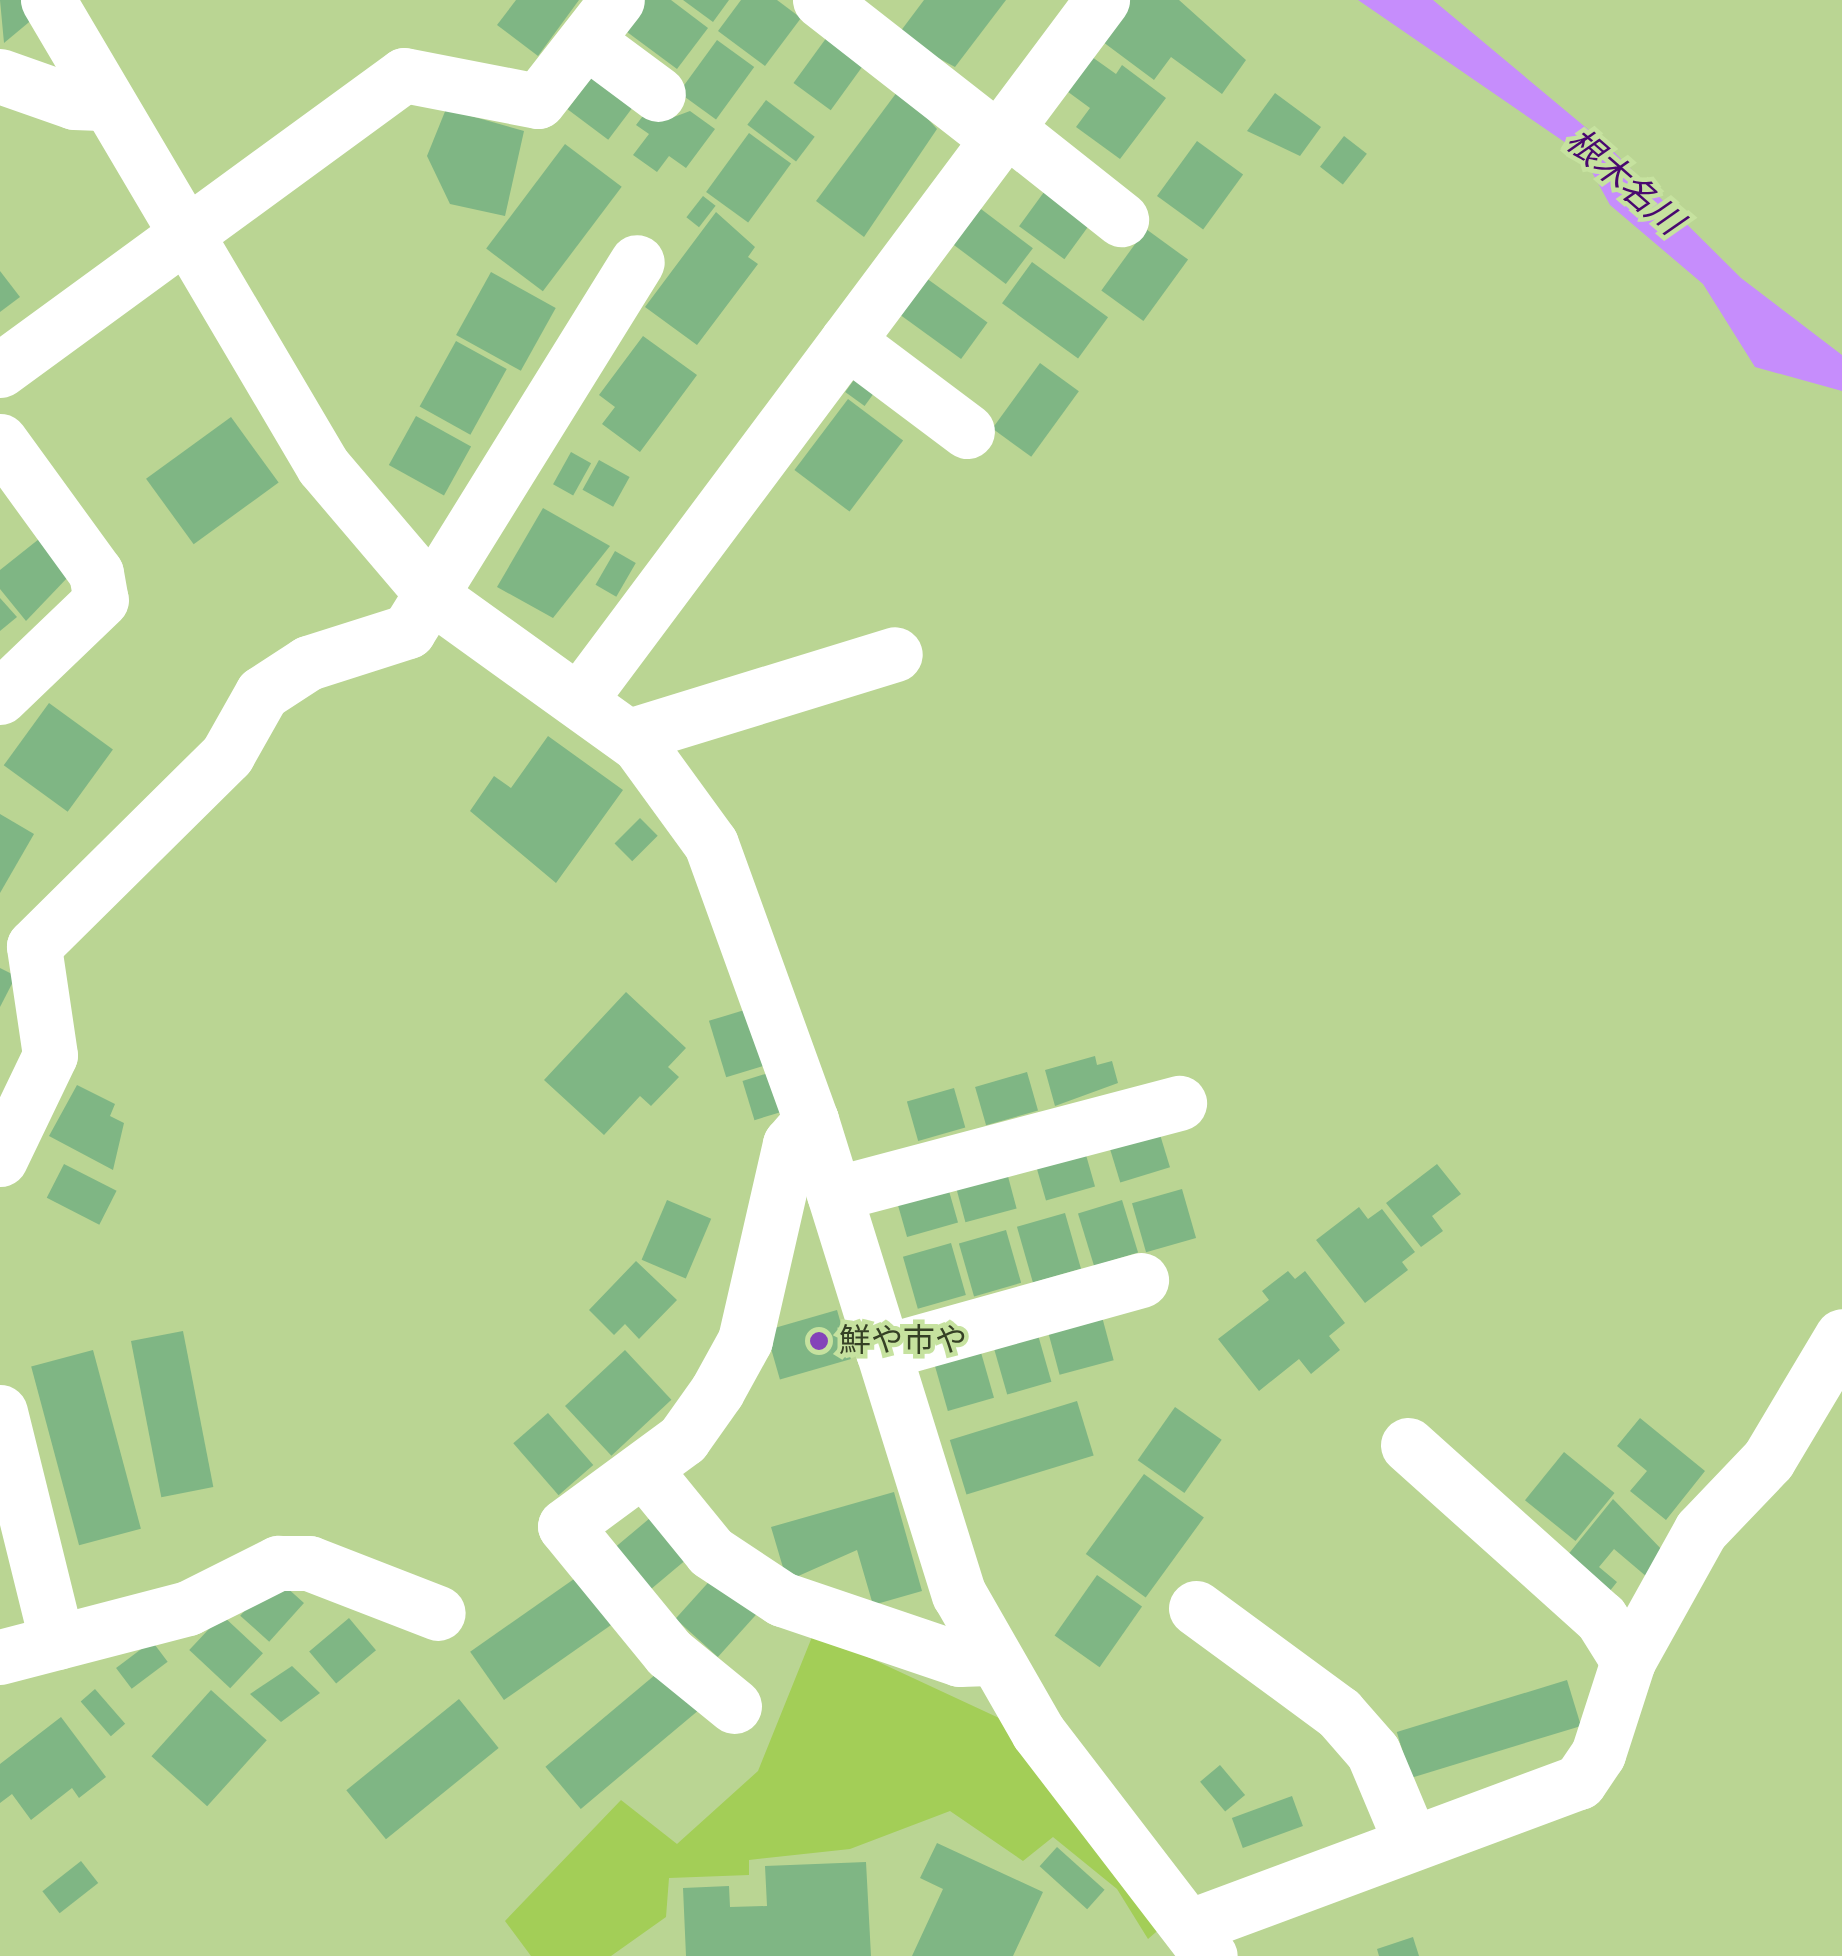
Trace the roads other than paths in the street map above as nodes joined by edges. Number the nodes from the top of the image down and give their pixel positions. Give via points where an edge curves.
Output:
1 (48, 0) edge
2 (820, 0) edge
3 (1102, 0) edge
4 (603, 21) edge
5 (0, 76) edge
6 (658, 94) dead end
7 (108, 103) junction
8 (1002, 133) junction
9 (1121, 219) dead end
10 (181, 236) junction
11 (636, 262) dead end
12 (847, 341) junction
13 (0, 370) edge
14 (967, 431) dead end
15 (0, 440) edge
16 (436, 599) junction
17 (894, 654) dead end
18 (582, 696) junction
19 (0, 698) edge
20 (629, 736) junction
21 (17, 940) edge
22 (1179, 1103) dead end
23 (811, 1120) junction
24 (0, 1159) edge
25 (834, 1194) junction
26 (1140, 1280) dead end
27 (1842, 1336) edge
28 (883, 1352) junction
29 (0, 1412) edge
30 (1408, 1445) dead end
31 (645, 1472) junction
32 (1196, 1608) dead end
33 (438, 1613) dead end
34 (58, 1642) junction
35 (0, 1657) edge
36 (990, 1658) junction
37 (1628, 1661) junction
38 (734, 1706) dead end
39 (1410, 1840) junction
40 (1200, 1941) edge

1 - 7 street
2 - 8 street
3 - 8 street
4 - 6 street
4 - 10 street via 526,105 404,75
5 - 7 street via 74,102
7 - 10 street
8 - 9 street
8 - 12 street
10 - 13 street
10 - 16 street via 324,466
11 - 16 street
12 - 14 street
12 - 18 street
15 - 19 street via 96,573 101,600
16 - 18 street
16 - 21 street via 408,631 308,664 262,693 226,755
17 - 20 street
18 - 20 street
20 - 23 street via 711,844
21 - 24 street via 50,1055
22 - 25 street
23 - 25 street
23 - 31 street via 790,1144 745,1340 683,1439
25 - 28 street
26 - 28 street
27 - 37 street via 1768,1460 1701,1530
28 - 36 street via 959,1594
29 - 34 street
30 - 37 street via 1600,1618
31 - 36 street via 711,1552 782,1599 960,1659
31 - 38 street via 565,1526 670,1654
32 - 39 street via 1340,1714 1373,1752
33 - 34 street via 309,1562 278,1564 188,1608
34 - 35 street
36 - 40 street
37 - 39 street via 1598,1754 1579,1782
39 - 40 street

